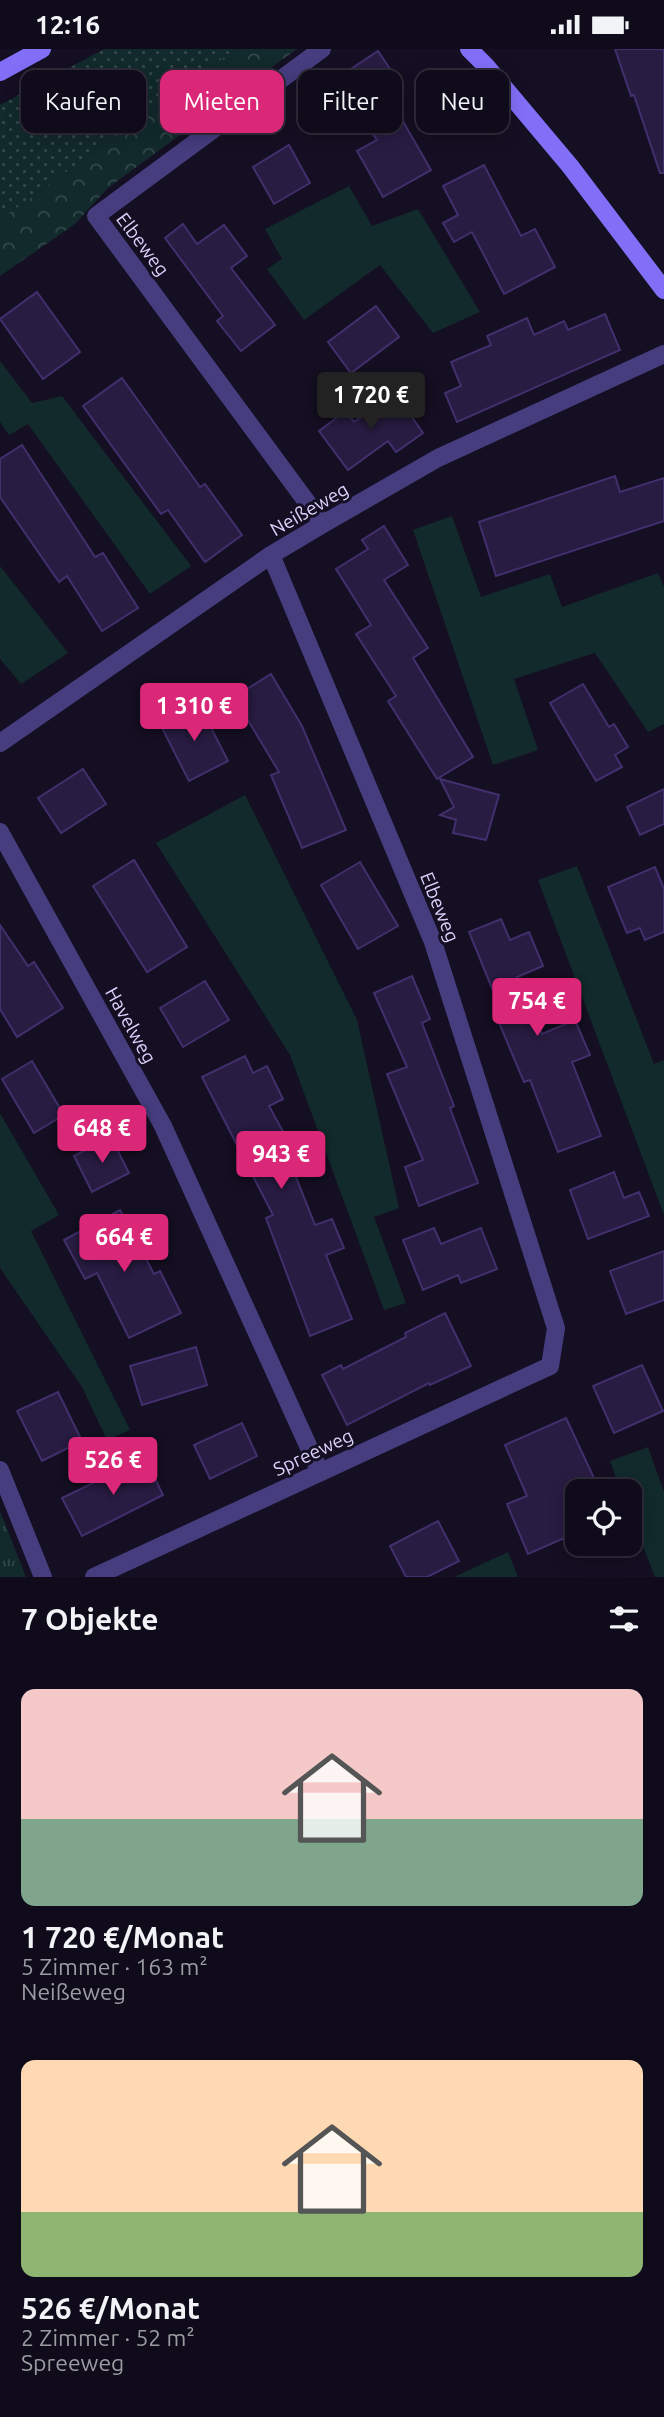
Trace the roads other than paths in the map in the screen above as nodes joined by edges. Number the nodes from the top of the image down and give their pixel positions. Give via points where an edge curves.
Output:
1 (42, 49) edge
2 (322, 49) edge
3 (469, 49) edge
4 (483, 57) edge
5 (0, 72) edge
6 (664, 290) edge
7 (664, 354) edge
8 (323, 524) junction
9 (271, 555) junction
10 (0, 743) edge
11 (0, 832) edge
12 (550, 1366) joint
13 (0, 1470) edge
14 (320, 1472) junction
15 (43, 1577) edge
16 (94, 1577) edge

1 - 5 main road
2 - 8 street, Elbeweg via 96,216
3 - 4 main road
4 - 6 main road
7 - 8 street, Neißeweg via 438,459
8 - 9 street, Neißeweg
9 - 10 street, Neißeweg
9 - 12 street, Elbeweg via 433,943 556,1328
11 - 14 street, Havelweg via 163,1126
12 - 14 street, Spreeweg
13 - 15 street
14 - 16 street, Spreeweg

